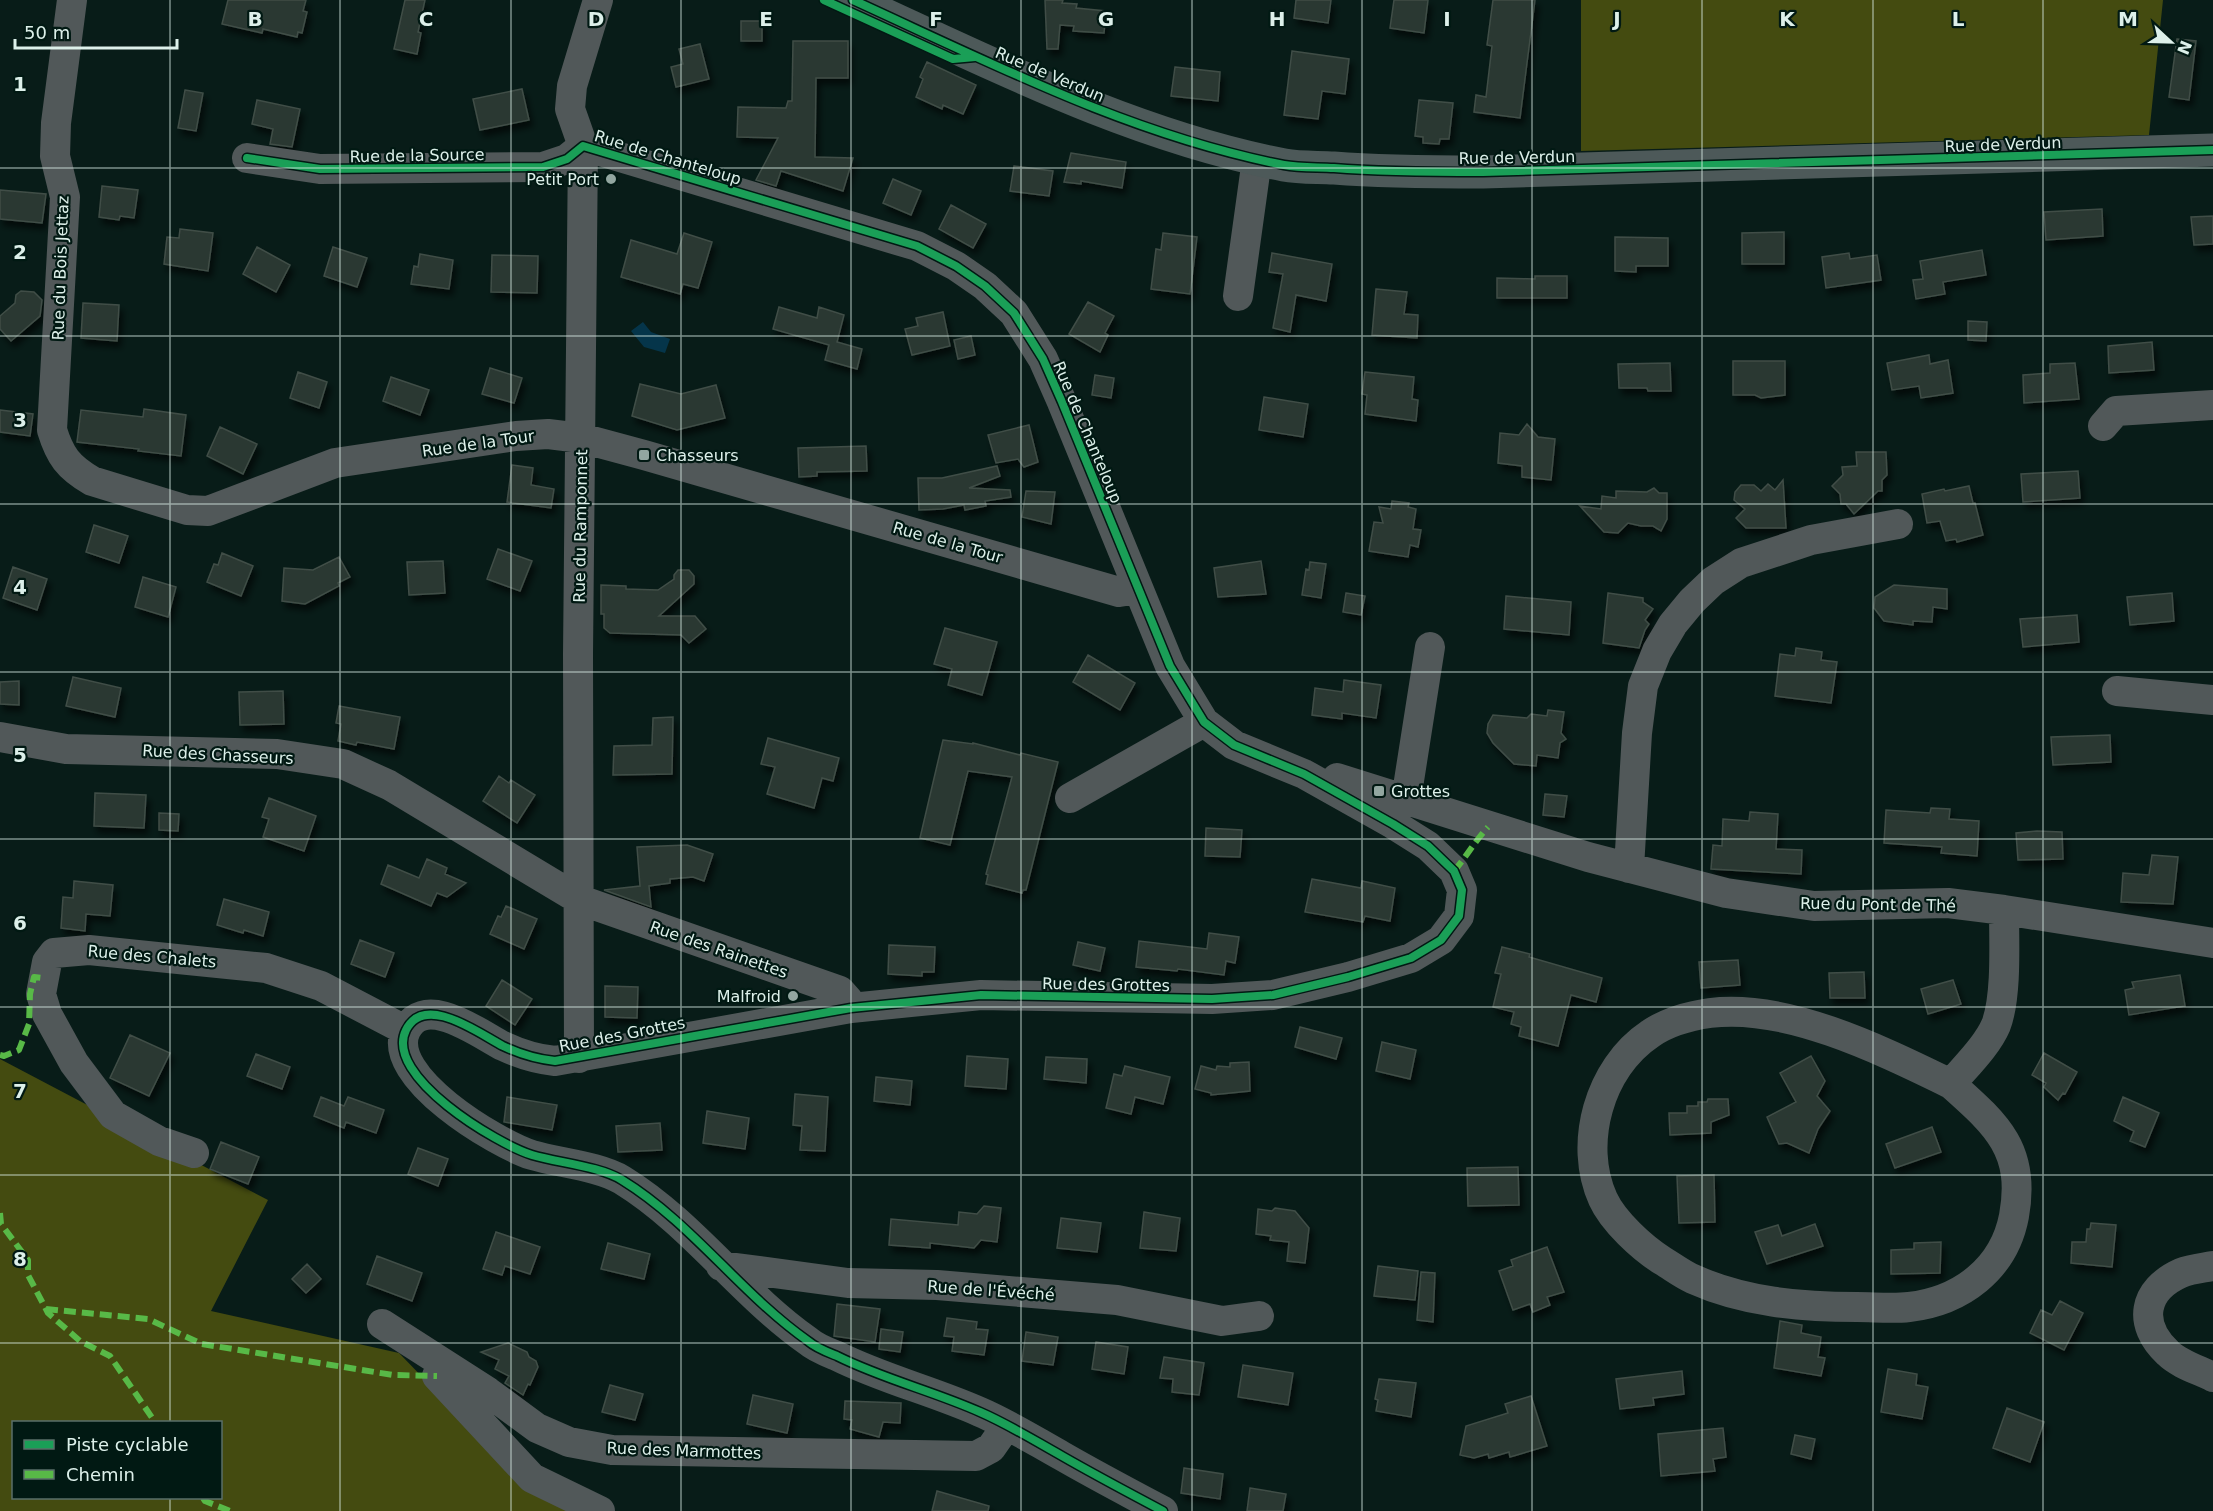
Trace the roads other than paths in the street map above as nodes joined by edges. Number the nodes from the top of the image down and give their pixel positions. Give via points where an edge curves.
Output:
1 (72, 0) edge
2 (598, 0) edge
3 (853, 0) edge
4 (583, 146) junction
5 (2213, 150) edge
6 (247, 158) dead end
7 (1257, 159) junction
8 (1238, 296) dead end
9 (2213, 405) edge
10 (2103, 426) dead end
11 (581, 438) junction
12 (67, 462) joint
13 (1898, 524) dead end
14 (1138, 589) junction
15 (1430, 647) dead end
16 (2117, 691) dead end
17 (2213, 700) edge
18 (1204, 722) junction
19 (0, 737) edge
20 (1304, 774) junction
21 (1070, 798) dead end
22 (1410, 801) junction
23 (1629, 868) junction
24 (580, 900) junction
25 (2004, 910) junction
26 (2213, 944) edge
27 (851, 1008) junction
28 (405, 1030) junction
29 (579, 1058) junction
30 (1952, 1084) junction
31 (194, 1153) dead end
32 (721, 1266) junction
33 (2213, 1266) edge
34 (1259, 1316) dead end
35 (382, 1324) dead end
36 (2213, 1377) edge
37 (473, 1383) junction
38 (1007, 1425) junction
39 (600, 1511) edge
40 (1163, 1511) edge

1 - 12 street, Rue du Bois Jettaz via 56,123 55,156 65,197 65,219 52,430
2 - 4 street, Rue du Ramponnet via 572,86 570,109
3 - 7 main road, Rue de Verdun via 1104,112
4 - 6 street, Rue de la Source via 567,159 543,167 320,169
4 - 11 street, Rue du Ramponnet
4 - 14 street, Rue de Chanteloup via 917,246 985,286 1014,313 1042,359
5 - 7 main road, Rue de Verdun via 1483,172 1373,171
7 - 8 street
9 - 10 street via 2116,411
11 - 12 street, Rue de la Tour via 516,436 335,463 207,511 187,510 92,481
11 - 14 street, Rue de la Tour via 1119,592
11 - 24 street, Rue du Ramponnet
13 - 23 street via 1811,540 1741,563 1713,581 1672,624 1643,686
14 - 18 street, Rue de Chanteloup via 1170,666
15 - 22 street via 1408,787
16 - 17 street
18 - 20 street, Rue de Chanteloup via 1234,745
18 - 21 street
19 - 24 street, Rue des Chasseurs via 66,749 277,754 343,764 389,785
20 - 22 street, Rue du Pont de Thé via 1341,779
20 - 27 street, Rue des Grottes via 1428,846 1454,871 1462,891 1459,916 1441,940 1411,958 1273,995 1212,999 981,994
22 - 23 street, Rue du Pont de Thé
23 - 25 street, Rue du Pont de Thé via 1726,893 1814,906 1948,903
24 - 27 street, Rue des Rainettes via 840,991
24 - 29 street, Rue du Ramponnet
25 - 26 street, Rue du Pont de Thé
25 - 30 street via 1999,1013 1985,1043
27 - 29 street, Rue des Grottes
28 - 29 street, Rue des Grottes via 422,1017 451,1017 525,1056 555,1061
28 - 31 street, Rue des Chalets via 321,986 266,968 89,950 54,953 47,962 41,994 47,1014 74,1063 112,1115 159,1141
28 - 32 street via 403,1041 412,1070 440,1101 512,1147 619,1178 658,1206
30 - 30 street via 1887,1053 1810,1025 1736,1012 1680,1019 1650,1034 1630,1052 1599,1103 1591,1140 1603,1200 1626,1230 1658,1258 1722,1290 1766,1301 1819,1307 1907,1308 1933,1303 1959,1293 1983,1276 2002,1252 2017,1196 2017,1172 2010,1150 1998,1130
32 - 34 street, Rue de l'Évéché via 848,1283 937,1285 1117,1300 1222,1320
32 - 38 street via 809,1342 863,1369
33 - 36 street via 2182,1273 2157,1289 2148,1308 2151,1330 2169,1354
35 - 37 street, Rue des Marmottes
37 - 38 street, Rue des Marmottes via 537,1428 569,1442 612,1450 976,1456 991,1448
37 - 39 street via 446,1372 437,1376 532,1478
38 - 40 street

